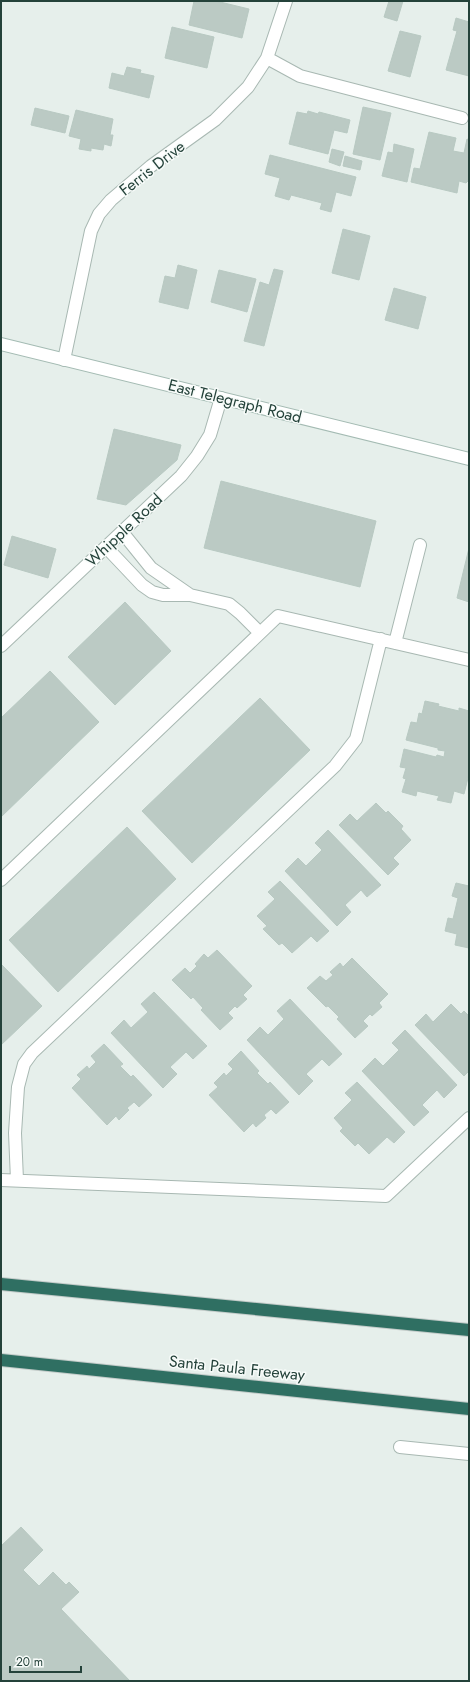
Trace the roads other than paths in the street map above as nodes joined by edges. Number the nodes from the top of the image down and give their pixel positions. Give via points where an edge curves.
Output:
1 (286, 1) edge
2 (267, 58) junction
3 (462, 118) dead end
4 (1, 344) edge
5 (64, 360) junction
6 (221, 398) junction
7 (469, 459) edge
8 (122, 532) junction
9 (420, 544) dead end
10 (106, 546) junction
11 (190, 595) junction
12 (260, 633) junction
13 (381, 639) junction
14 (395, 643) junction
15 (1, 646) edge
16 (469, 660) edge
17 (1, 880) edge
18 (469, 1118) edge
19 (1, 1180) edge
20 (17, 1180) junction
21 (1, 1284) edge
22 (469, 1330) edge
23 (1, 1360) edge
24 (469, 1409) edge
25 (400, 1447) dead end
26 (469, 1454) edge

1 - 2 street, Ferris Drive
2 - 3 street via 300,76
2 - 5 street, Ferris Drive via 248,87 215,120 151,166 111,200 99,214 91,230
4 - 5 street, East Telegraph Road
5 - 6 street, East Telegraph Road
6 - 7 street, East Telegraph Road
6 - 8 street, Whipple Road via 210,435 197,456 182,476
8 - 10 street, Whipple Road
8 - 11 street via 151,568
9 - 14 street
10 - 11 street via 142,585 152,592 163,595
10 - 15 street, Whipple Road
11 - 12 street via 229,604
12 - 13 street via 278,616
12 - 17 street
13 - 14 street
13 - 20 street via 356,739 335,766 32,1053 24,1064 18,1087 15,1133
14 - 16 street
18 - 20 street via 386,1196
19 - 20 street
21 - 22 highway
23 - 24 highway, Santa Paula Freeway
25 - 26 street

